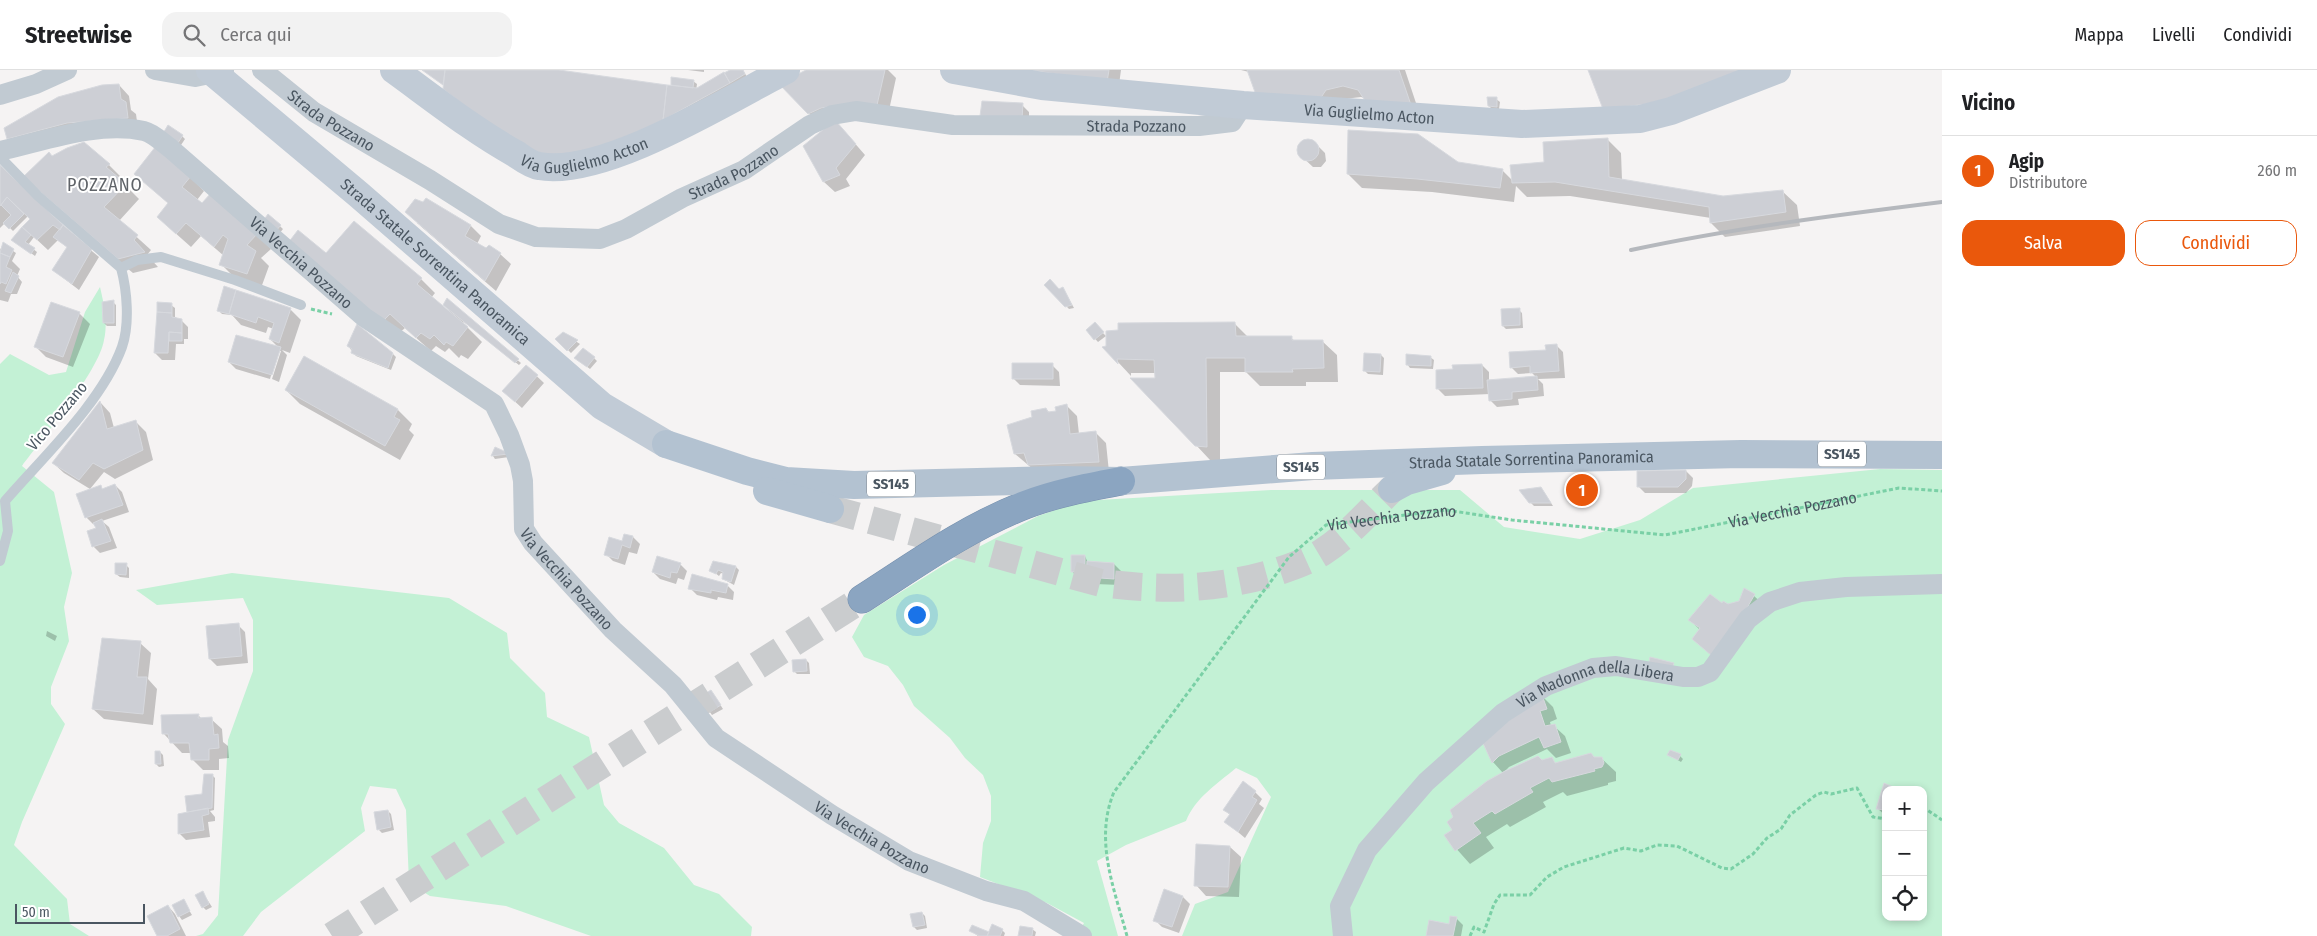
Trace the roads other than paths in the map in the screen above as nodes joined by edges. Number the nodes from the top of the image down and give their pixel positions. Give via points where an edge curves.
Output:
1 (67, 70) edge
2 (156, 70) edge
3 (262, 70) edge
4 (394, 70) edge
5 (786, 70) edge
6 (954, 70) edge
7 (1777, 70) edge
8 (217, 71) edge
9 (0, 96) edge
10 (1243, 105) junction
11 (0, 151) edge
12 (0, 157) edge
13 (121, 268) junction
14 (301, 305) dead end
15 (666, 444) junction
16 (1942, 455) edge
17 (1482, 460) junction
18 (1122, 481) junction
19 (1392, 489) tunnel mouth
20 (830, 509) tunnel mouth
21 (0, 562) edge
22 (1942, 584) edge
23 (862, 598) tunnel mouth
24 (1078, 935) edge
25 (1344, 936) edge

1 - 9 street
2 - 8 street via 195,77
3 - 10 street, Strada Pozzano via 314,112 499,224 536,237 600,239 626,229 682,198 744,170 810,125 832,115 856,111 953,125 1199,126 1232,122
4 - 5 street, Via Guglielmo Acton via 491,140 529,162 537,166 567,168 634,148 670,132
6 - 10 street, Via Guglielmo Acton via 1042,86
7 - 10 street, Via Guglielmo Acton via 1671,111 1640,118 1522,124
8 - 15 street, Strada Statale Sorrentina Panoramica / SS145 via 602,406
11 - 24 street, Via Vecchia Pozzano via 86,132 112,129 146,131 364,317 494,404 520,465 524,529 528,536 613,630 673,685 716,738 832,815 909,861 986,891 1024,901
12 - 13 lane via 38,196
13 - 14 lane via 137,260 161,257
13 - 21 lane, Vico Pozzano via 125,284 122,347 98,394 5,501 8,531
15 - 18 main road, SS145 via 786,481 822,484
15 - 20 main road, SS145 via 735,480
16 - 17 main road, Strada Statale Sorrentina Panoramica / SS145 via 1742,454
17 - 18 main road, Strada Statale Sorrentina Panoramica / SS145 via 1313,466
17 - 19 main road, SS145 via 1407,481
18 - 23 highway via 1054,495 997,517 965,533
22 - 25 street, Via Madonna della Libera via 1837,588 1800,592 1770,602 1748,619 1710,672 1698,677 1616,666 1593,668 1546,686 1502,713 1426,782 1367,850 1340,906

